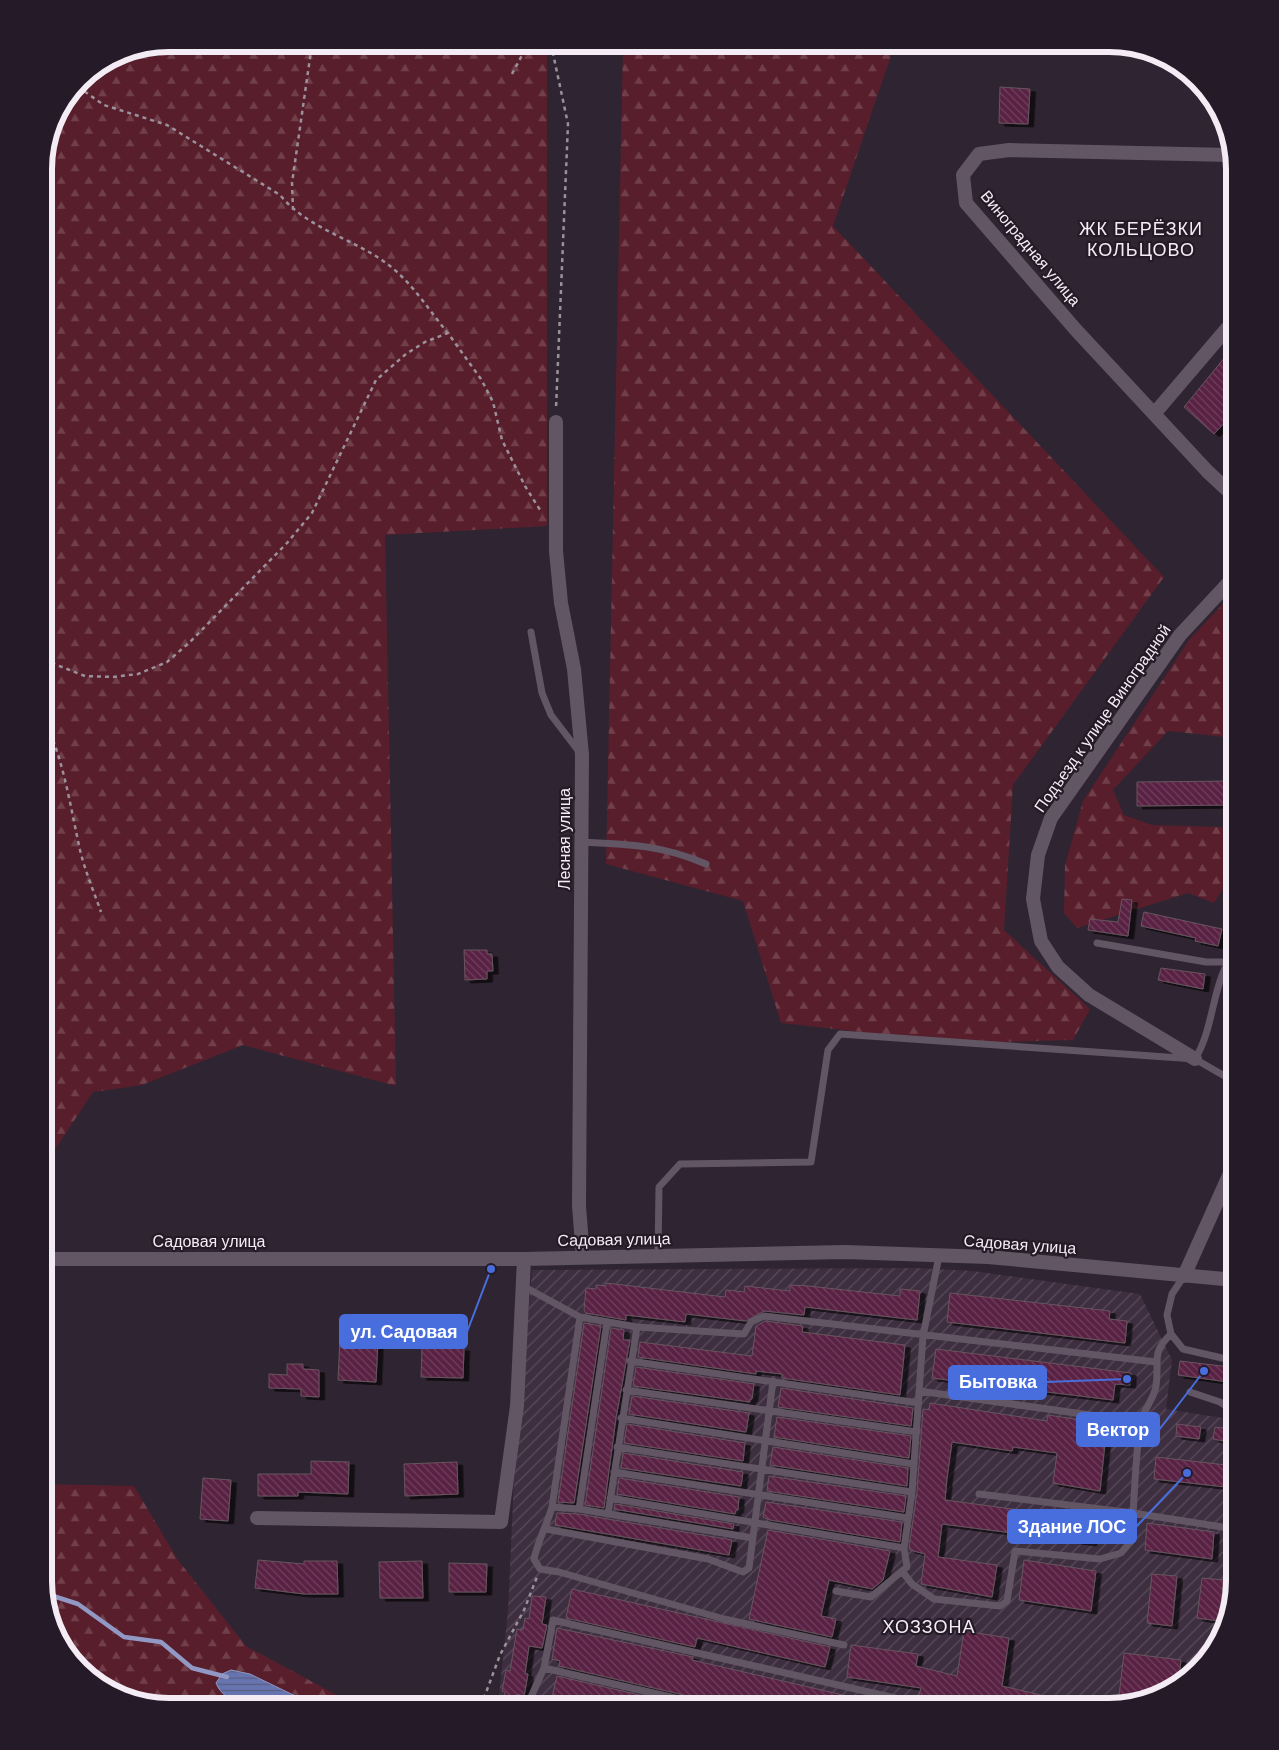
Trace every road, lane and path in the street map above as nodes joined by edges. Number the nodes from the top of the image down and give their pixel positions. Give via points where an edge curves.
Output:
1 (311, 52) edge
2 (524, 52) edge
3 (553, 52) edge
4 (512, 74) dead end
5 (83, 91) edge
6 (1225, 155) edge
7 (294, 212) junction
8 (1226, 330) edge
9 (448, 333) junction
10 (1154, 414) junction
11 (556, 422) joint
12 (1226, 489) edge
13 (556, 533) junction
14 (1226, 586) edge
15 (531, 632) dead end
16 (53, 663) edge
17 (53, 735) edge
18 (582, 755) junction
19 (581, 842) junction
20 (706, 864) dead end
21 (101, 912) dead end
22 (1097, 942) dead end
23 (1226, 962) edge
24 (1226, 966) edge
25 (1195, 1060) junction
26 (1226, 1077) edge
27 (1226, 1188) edge
28 (658, 1256) junction
29 (939, 1256) junction
30 (583, 1257) junction
31 (52, 1259) edge
32 (524, 1259) junction
33 (1184, 1276) junction
34 (1226, 1279) edge
35 (523, 1286) junction
36 (580, 1317) junction
37 (607, 1322) junction
38 (636, 1327) junction
39 (1171, 1334) junction
40 (923, 1336) junction
41 (1226, 1359) edge
42 (630, 1361) junction
43 (1156, 1362) junction
44 (773, 1382) junction
45 (626, 1390) junction
46 (919, 1391) junction
47 (1190, 1392) dead end
48 (919, 1403) junction
49 (1226, 1406) edge
50 (769, 1412) junction
51 (621, 1418) junction
52 (1140, 1422) junction
53 (917, 1432) junction
54 (765, 1440) junction
55 (616, 1447) junction
56 (914, 1464) junction
57 (761, 1468) junction
58 (614, 1472) junction
59 (912, 1492) junction
60 (978, 1494) dead end
61 (758, 1495) junction
62 (610, 1498) junction
63 (552, 1507) junction
64 (579, 1509) junction
65 (1133, 1513) junction
66 (608, 1514) junction
67 (257, 1518) dead end
68 (908, 1518) junction
69 (754, 1521) junction
70 (1226, 1527) edge
71 (546, 1529) junction
72 (753, 1538) junction
73 (904, 1548) junction
74 (540, 1569) junction
75 (902, 1572) junction
76 (836, 1591) dead end
77 (844, 1644) dead end
78 (544, 1668) junction
79 (484, 1697) edge
80 (531, 1697) edge
81 (673, 1698) edge
82 (894, 1698) edge

1 - 7 path via 292,183
2 - 4 path
3 - 11 path via 568,124
5 - 7 path via 104,105 167,125 280,195
6 - 10 street, Виноградная улица via 1009,150 979,154 963,175 966,203
7 - 9 path via 386,263 405,279
8 - 10 street
9 - 13 path via 481,379 493,402 502,440 525,486
9 - 16 path via 406,354 376,380 312,513 190,642 166,662 138,674 85,676
10 - 12 street, Виноградная улица
11 - 13 street, Лесная улица
13 - 18 street, Лесная улица via 561,603 574,669
14 - 25 street, Подъезд к улице Виноградной via 1180,635 1051,818 1038,854 1033,899 1041,941 1058,967 1089,995
15 - 18 lane via 542,694 551,715
17 - 21 path via 66,776 81,853
18 - 19 street, Лесная улица
19 - 20 lane via 636,845 679,852
19 - 30 street, Лесная улица via 579,1206
22 - 23 lane via 1206,962
24 - 25 lane via 1203,1046
25 - 26 lane
25 - 28 lane via 840,1034 828,1050 811,1162 680,1164 659,1187
27 - 33 street
28 - 29 street, Садовая улица via 845,1252
28 - 30 street, Садовая улица
29 - 33 street, Садовая улица via 988,1257
29 - 40 lane
30 - 32 street, Садовая улица
31 - 32 street, Садовая улица
32 - 35 street
33 - 34 street, Садовая улица
33 - 39 lane via 1172,1294 1168,1315
35 - 36 lane
35 - 67 street via 517,1406 502,1522
36 - 37 lane
36 - 63 lane
37 - 38 lane
37 - 64 lane
38 - 40 lane via 744,1334 751,1322 764,1316
38 - 42 lane
39 - 41 lane via 1183,1349
39 - 43 lane via 1162,1342
40 - 43 lane
40 - 46 lane
42 - 44 lane
42 - 45 lane
43 - 52 lane via 1156,1386
44 - 48 lane
44 - 50 lane
45 - 50 lane
45 - 51 lane
46 - 48 lane
46 - 52 lane
47 - 49 lane
48 - 53 lane
50 - 53 lane
50 - 54 lane
51 - 54 lane
51 - 55 lane
52 - 65 lane
53 - 56 lane
54 - 56 lane
54 - 57 lane
55 - 57 lane
55 - 58 lane
56 - 59 lane
57 - 59 lane
57 - 61 lane
58 - 61 lane
58 - 62 lane
59 - 68 lane
60 - 65 lane
61 - 68 lane
61 - 69 lane
62 - 66 lane
62 - 69 lane
63 - 64 lane
63 - 71 lane
64 - 66 lane
65 - 70 lane
65 - 75 lane via 1132,1540 1120,1553 1100,1560 1015,1551 1007,1601 1000,1606 934,1599 912,1584
66 - 72 lane
68 - 73 lane
69 - 72 lane
69 - 73 lane
71 - 72 lane via 708,1559 743,1572 749,1568
71 - 74 lane via 538,1541 534,1559
73 - 75 lane via 907,1568
74 - 77 lane via 724,1620
74 - 79 path
75 - 76 lane via 871,1597
78 - 80 lane
78 - 81 lane
78 - 82 lane via 553,1620

